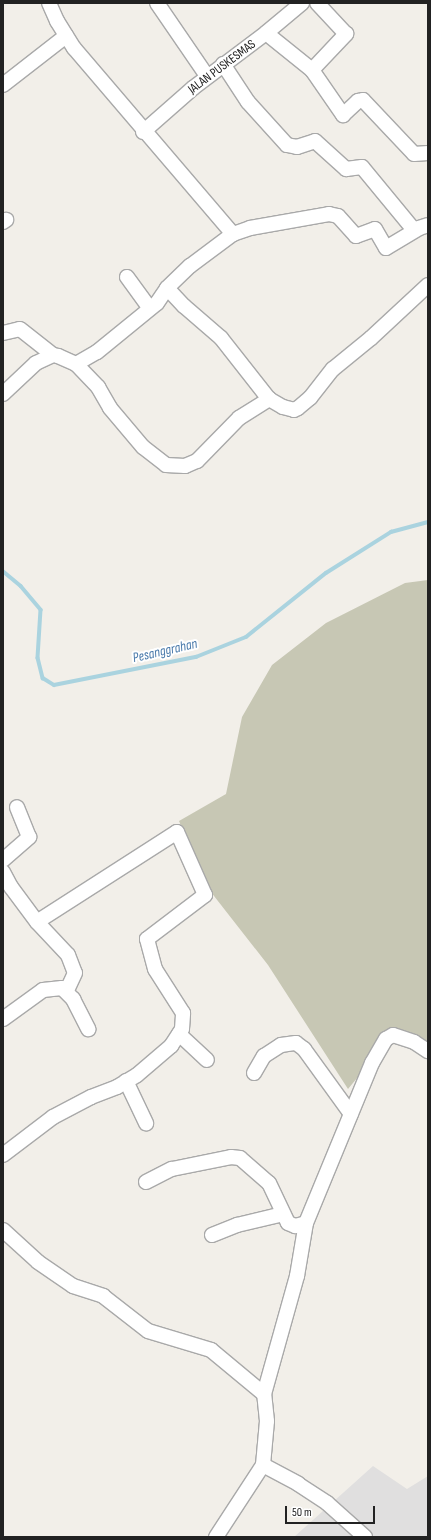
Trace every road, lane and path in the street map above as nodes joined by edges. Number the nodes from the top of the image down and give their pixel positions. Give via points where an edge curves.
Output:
1 (49, 3) edge
2 (157, 3) edge
3 (302, 3) edge
4 (317, 3) edge
5 (66, 36) junction
6 (270, 36) dead end
7 (223, 64) junction
8 (312, 70) junction
9 (207, 76) junction
10 (3, 85) edge
11 (143, 132) junction
12 (428, 153) edge
13 (428, 225) edge
14 (414, 230) junction
15 (233, 234) junction
16 (127, 277) dead end
17 (428, 285) edge
18 (167, 288) junction
19 (149, 307) junction
20 (3, 333) edge
21 (53, 355) junction
22 (76, 364) junction
23 (3, 394) edge
24 (269, 399) junction
25 (17, 807) dead end
26 (3, 860) edge
27 (3, 872) edge
28 (7, 888) edge
29 (37, 922) junction
30 (67, 990) junction
31 (3, 1019) edge
32 (88, 1030) dead end
33 (179, 1034) junction
34 (428, 1051) edge
35 (207, 1060) dead end
36 (254, 1072) dead end
37 (126, 1081) junction
38 (351, 1114) junction
39 (146, 1123) dead end
40 (3, 1155) edge
41 (146, 1182) dead end
42 (282, 1214) junction
43 (306, 1223) junction
44 (3, 1230) edge
45 (212, 1236) dead end
46 (264, 1394) junction
47 (263, 1465) junction
48 (216, 1537) edge
49 (365, 1537) edge

1 - 5 street
2 - 9 street
3 - 7 street, JALAN PUSKESMAS
4 - 8 street via 346,34
5 - 10 street
5 - 11 street
6 - 8 street
7 - 9 street, JALAN PUSKESMAS
7 - 14 street via 248,102 287,145 297,148 315,141 346,169 362,167
8 - 12 street via 343,115 358,101 363,100 414,154
9 - 11 street, JALAN PUSKESMAS
11 - 15 street
13 - 14 street
14 - 15 street via 386,248 375,229 356,236 338,216 321,213
15 - 18 street via 190,266
16 - 19 street
17 - 24 street via 333,369 310,398 298,408 294,410 283,407
18 - 19 street via 161,298
18 - 24 street via 221,338
19 - 22 street via 97,352
20 - 21 street via 20,329
21 - 22 street
21 - 23 street via 36,363
22 - 24 street via 98,387 110,408 143,448 166,465 185,466 197,461 230,425
25 - 26 street via 29,837
27 - 28 street
28 - 29 street
29 - 30 street via 68,955 73,964 75,974
29 - 33 street via 177,832 206,894 147,939 155,969 183,1013
30 - 31 street via 43,990
30 - 32 street
33 - 35 street
33 - 37 street via 171,1046
34 - 38 street via 414,1042 393,1035 386,1039 372,1063
36 - 38 street via 264,1056 281,1045 296,1043 304,1048
37 - 39 street
37 - 40 street via 53,1117
38 - 43 street
41 - 42 street via 172,1169 232,1157 240,1158 268,1183
42 - 43 street via 291,1225
42 - 45 street via 237,1225
43 - 46 street via 297,1276
44 - 46 street via 38,1262 73,1286 103,1296 148,1331 211,1350
46 - 47 street via 267,1421
47 - 48 street
47 - 49 street via 327,1503

